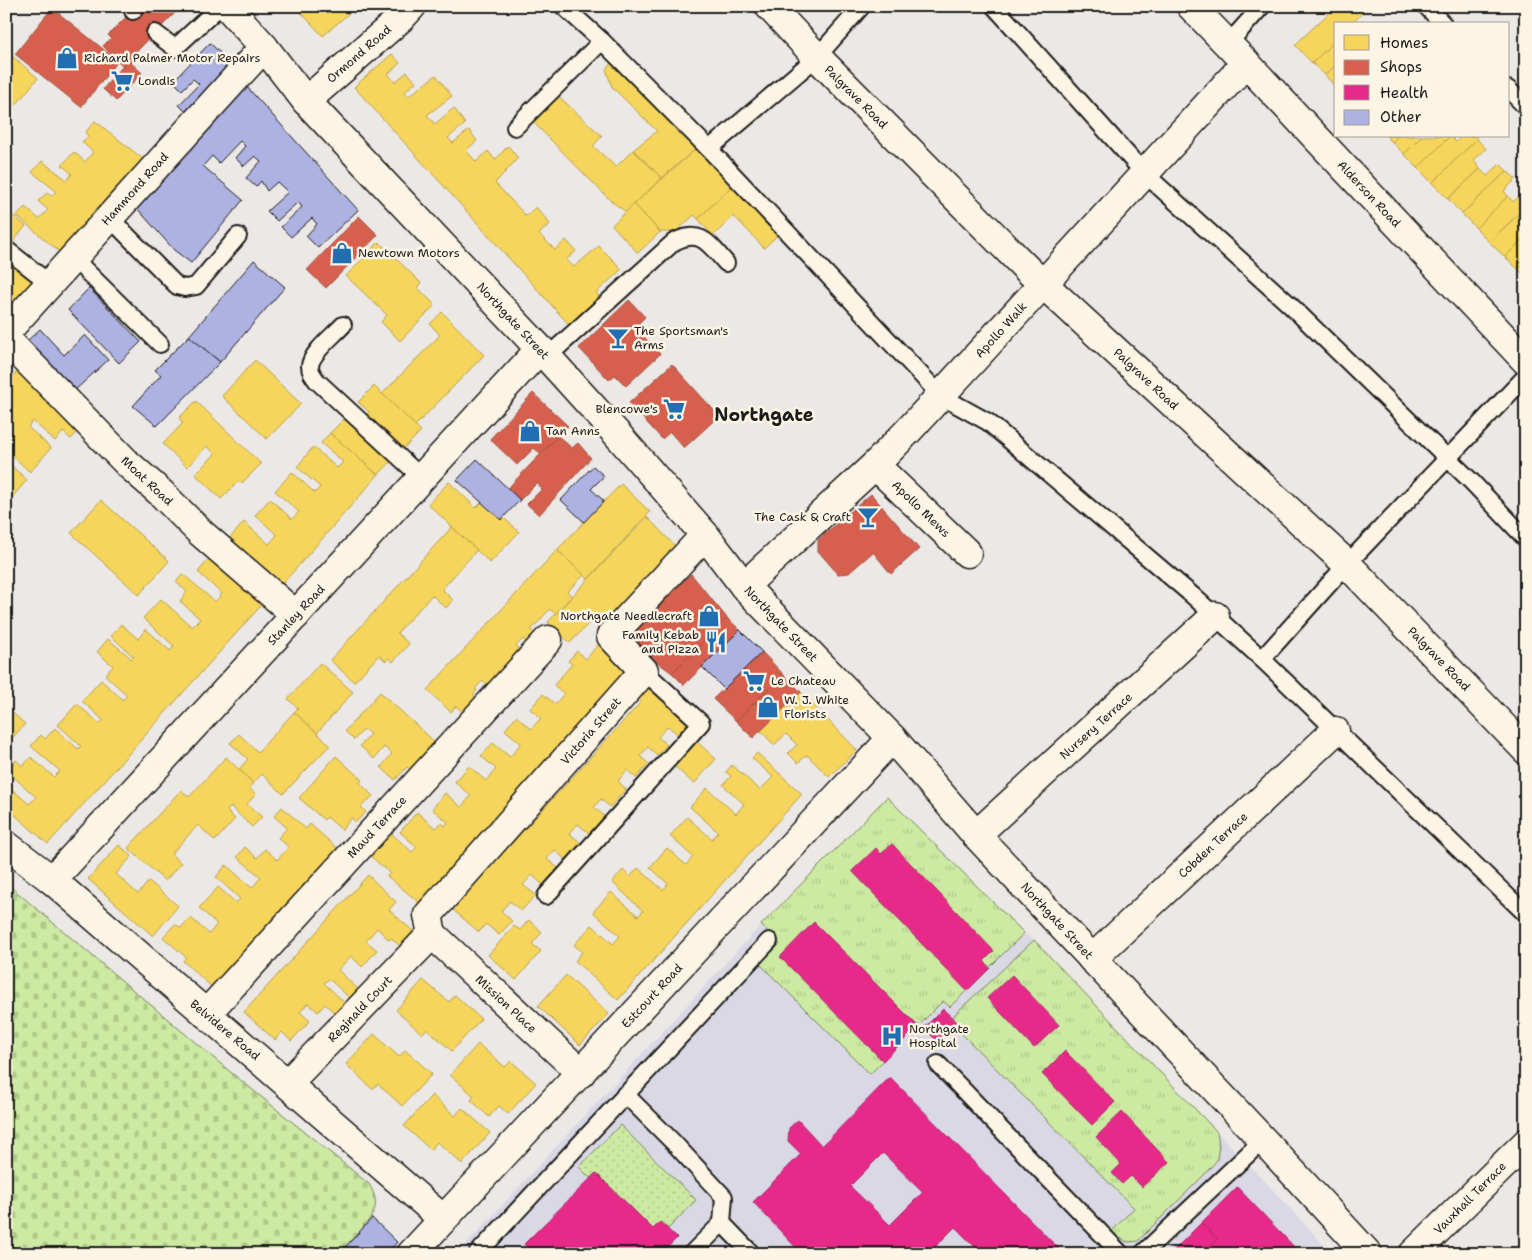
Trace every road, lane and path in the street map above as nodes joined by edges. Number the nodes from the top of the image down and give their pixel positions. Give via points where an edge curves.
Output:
1 (220, 6) edge
2 (227, 6) edge
3 (412, 6) edge
4 (563, 6) edge
5 (769, 6) edge
6 (862, 6) edge
7 (994, 6) edge
8 (1191, 6) edge
9 (1262, 6) edge
10 (1426, 6) edge
11 (1441, 22) edge
12 (155, 33) dead end
13 (602, 41) junction
14 (264, 46) junction
15 (1237, 54) junction
16 (817, 57) junction
17 (1510, 91) edge
18 (306, 101) junction
19 (1526, 107) edge
20 (515, 127) dead end
21 (709, 149) junction
22 (1144, 173) junction
23 (109, 217) junction
24 (238, 236) dead end
25 (6, 249) edge
26 (72, 257) junction
27 (726, 262) dead end
28 (49, 283) junction
29 (1043, 284) junction
30 (344, 325) dead end
31 (6, 332) edge
32 (6, 339) edge
33 (160, 344) dead end
34 (544, 353) junction
35 (1526, 361) edge
36 (1526, 376) edge
37 (941, 396) junction
38 (1447, 458) junction
39 (875, 465) junction
40 (422, 478) junction
41 (705, 535) junction
42 (1526, 539) edge
43 (967, 553) dead end
44 (1347, 564) junction
45 (744, 586) junction
46 (296, 615) junction
47 (1215, 616) junction
48 (548, 640) dead end
49 (1262, 660) junction
50 (644, 671) junction
51 (1335, 731) junction
52 (892, 738) junction
53 (1526, 750) edge
54 (976, 835) junction
55 (6, 845) edge
56 (52, 880) junction
57 (546, 896) dead end
58 (1526, 914) edge
59 (432, 934) junction
60 (769, 941) dead end
61 (1092, 959) junction
62 (206, 1014) junction
63 (938, 1064) dead end
64 (581, 1074) junction
65 (288, 1083) junction
66 (625, 1094) junction
67 (1263, 1140) junction
68 (1526, 1143) edge
69 (443, 1218) junction
70 (722, 1223) junction
71 (411, 1254) edge
72 (477, 1254) edge
73 (691, 1254) edge
74 (752, 1254) edge
75 (1120, 1254) edge
76 (1142, 1254) edge
77 (1368, 1254) edge
78 (1413, 1254) edge

1 - 12 lane via 175,48
2 - 14 street, Northgate Street
3 - 18 street, Ormond Road
4 - 13 lane
5 - 16 street, Palgrave Road
6 - 16 lane
7 - 22 lane
8 - 15 street, Alderson Road
9 - 15 lane
10 - 11 lane
13 - 20 lane
13 - 21 lane
14 - 18 street, Northgate Street
14 - 23 street, Hammond Road
15 - 22 street, Apollo Walk
15 - 35 street, Alderson Road
16 - 21 lane
16 - 29 street, Palgrave Road
17 - 19 lane
18 - 34 street, Northgate Street
21 - 37 lane
22 - 29 street, Apollo Walk
22 - 38 lane via 1290,305
23 - 24 lane via 177,286 185,288 196,286
23 - 26 street, Hammond Road
25 - 28 lane
26 - 28 street, Hammond Road
26 - 33 lane
27 - 34 lane via 704,239 683,237
28 - 31 street, Hammond Road
29 - 37 street, Apollo Walk
29 - 44 street, Palgrave Road
30 - 40 lane via 317,352 310,365 311,372
32 - 46 street, Moat Road via 128,464 201,533
34 - 40 street, Stanley Road
34 - 41 street, Northgate Street
36 - 38 lane
37 - 39 street, Apollo Walk
37 - 47 lane via 988,422
38 - 42 lane
38 - 44 lane
39 - 43 street, Apollo Mews
39 - 45 street, Apollo Walk
40 - 46 street, Stanley Road
41 - 45 street, Northgate Street
41 - 50 street via 611,636
44 - 49 lane
44 - 53 street, Palgrave Road
45 - 52 street, Northgate Street
46 - 56 street, Stanley Road
47 - 49 lane
47 - 54 street, Nursery Terrace
48 - 62 street, Maud Terrace
49 - 51 lane
50 - 57 lane via 701,723
50 - 59 street, Victoria Street via 428,915
51 - 58 lane
51 - 61 street, Cobden Terrace
52 - 54 street, Northgate Street
52 - 64 street, Estcourt Road
54 - 61 street, Northgate Street
55 - 56 street, Belvidere Road
56 - 62 street, Belvidere Road
59 - 64 street, Mission Place
59 - 65 street, Reginald Court
60 - 66 lane
61 - 67 street, Northgate Street
62 - 65 street, Belvidere Road
63 - 75 lane
64 - 69 street, Estcourt Road
65 - 69 street, Belvidere Road
66 - 70 lane via 724,1197
66 - 72 lane
67 - 76 lane
67 - 77 street, Northgate Street
68 - 78 street, Vauxhall Terrace
69 - 71 street, Estcourt Road
70 - 73 lane
70 - 74 lane

